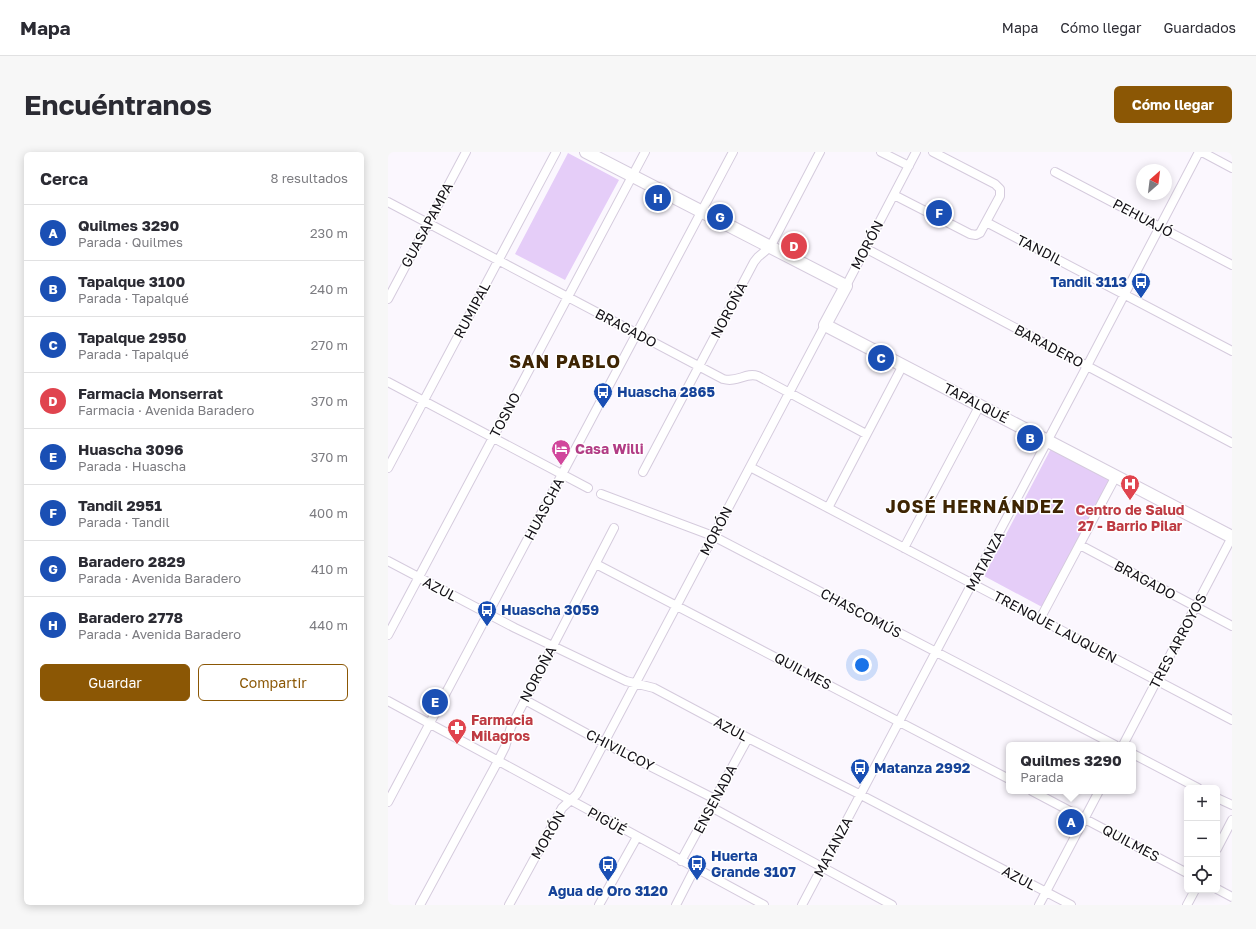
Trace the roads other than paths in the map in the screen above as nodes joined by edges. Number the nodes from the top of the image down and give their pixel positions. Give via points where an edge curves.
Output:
1 (466, 152) edge
2 (556, 152) edge
3 (586, 152) edge
4 (645, 152) edge
5 (733, 152) edge
6 (820, 152) edge
7 (881, 152) edge
8 (916, 152) edge
9 (933, 152) edge
10 (1199, 152) edge
11 (1202, 152) edge
12 (908, 166) junction
13 (1232, 168) edge
14 (1055, 172) dead end
15 (632, 176) junction
16 (894, 195) junction
17 (388, 202) edge
18 (702, 212) junction
19 (986, 222) junction
20 (428, 224) junction
21 (1159, 227) junction
22 (770, 247) junction
23 (865, 248) junction
24 (498, 261) junction
25 (1232, 265) edge
26 (846, 286) junction
27 (1125, 294) junction
28 (568, 298) junction
29 (388, 299) edge
30 (825, 325) junction
31 (636, 334) junction
32 (1232, 351) edge
33 (903, 365) junction
34 (1087, 366) junction
35 (698, 367) junction
36 (388, 382) edge
37 (789, 392) junction
38 (424, 401) junction
39 (980, 405) junction
40 (866, 434) junction
41 (493, 438) junction
42 (1048, 440) junction
43 (1232, 443) edge
44 (750, 467) junction
45 (388, 468) edge
46 (643, 472) dead end
47 (562, 474) junction
48 (1116, 476) junction
49 (588, 488) dead end
50 (601, 494) dead end
51 (828, 508) junction
52 (614, 528) dead end
53 (713, 536) junction
54 (1232, 537) edge
55 (1080, 545) junction
56 (904, 548) junction
57 (388, 561) edge
58 (596, 564) junction
59 (419, 578) junction
60 (972, 584) junction
61 (677, 606) junction
62 (1195, 607) junction
63 (488, 614) junction
64 (1040, 619) junction
65 (1232, 626) edge
66 (388, 635) edge
67 (553, 646) junction
68 (936, 653) junction
69 (1157, 681) junction
70 (635, 684) junction
71 (525, 700) junction
72 (388, 701) edge
73 (1232, 720) edge
74 (900, 722) junction
75 (430, 724) junction
76 (748, 738) junction
77 (1109, 742) edge
78 (1125, 742) edge
79 (604, 743) junction
80 (1136, 756) edge
81 (498, 761) junction
82 (1006, 777) edge
83 (1192, 785) edge
84 (1038, 794) edge
85 (1097, 794) edge
86 (861, 795) junction
87 (715, 799) junction
88 (1220, 799) edge
89 (571, 800) junction
90 (388, 802) edge
91 (1232, 805) edge
92 (710, 808) junction
93 (1084, 818) junction
94 (1232, 820) edge
95 (637, 837) junction
96 (1220, 843) edge
97 (681, 861) junction
98 (695, 868) junction
99 (822, 868) junction
100 (1184, 871) edge
101 (1220, 891) edge
102 (1046, 892) junction
103 (1193, 893) edge
104 (1232, 897) edge
105 (420, 905) edge
106 (509, 905) edge
107 (599, 905) edge
108 (676, 905) edge
109 (764, 905) edge
110 (802, 905) edge
111 (892, 905) edge
112 (1039, 905) edge
113 (1071, 905) edge
114 (1187, 905) edge

1 - 20 street, GUASAPAMPA
2 - 24 street, RUMIPAL
3 - 15 main road
4 - 15 street, TOSNO
5 - 18 street, HUASCHA
6 - 22 street, NOROÑA
7 - 12 street
8 - 12 street, MORÓN
9 - 19 street via 996,184 1000,189 1000,196
10 - 21 street, MATANZA
11 - 13 street
12 - 16 street, MORÓN
14 - 21 street, PEHUAJÓ
15 - 18 main road
15 - 28 street, TOSNO
16 - 19 street via 970,234 980,233
16 - 23 street, MORÓN
17 - 20 street, BRAGADO
18 - 22 main road
18 - 31 street, HUASCHA
19 - 27 street, TANDIL
20 - 24 street, BRAGADO
20 - 29 street, GUASAPAMPA
21 - 25 street, PEHUAJÓ
21 - 27 street, MATANZA
22 - 26 main road
22 - 35 street, NOROÑA via 754,262
23 - 26 street, MORÓN
23 - 34 street, BARADERO
24 - 28 street, BRAGADO
24 - 38 street, RUMIPAL
26 - 30 main road, MORÓN
27 - 32 street, TANDIL
27 - 34 street, MATANZA
28 - 31 street, BRAGADO
28 - 41 street, TOSNO
30 - 33 main road, TAPALQUÉ
30 - 37 street, MORÓN
31 - 35 street, BRAGADO
31 - 47 street, HUASCHA
33 - 39 main road, TAPALQUÉ
33 - 40 street
34 - 42 street, MATANZA
34 - 43 street, BARADERO
35 - 37 street, BRAGADO via 729,381 753,374
35 - 46 street, NOROÑA
36 - 38 street
37 - 40 street, BRAGADO
37 - 44 street, MORÓN
38 - 41 street
38 - 45 street, RUMIPAL
39 - 42 main road, TAPALQUÉ
39 - 56 street
40 - 51 street
41 - 47 street
41 - 59 street, TOSNO
42 - 48 main road, TAPALQUÉ
42 - 60 street, MATANZA
44 - 51 street, TRENQUE LAUQUEN
44 - 53 street, MORÓN
47 - 49 street
47 - 63 street, HUASCHA
48 - 54 main road, TAPALQUÉ
48 - 55 street
50 - 53 street, CHASCOMÚS
51 - 56 street, TRENQUE LAUQUEN
52 - 58 street, NOROÑA
53 - 61 street, MORÓN
53 - 68 street, CHASCOMÚS
54 - 62 street, TRES ARROYOS
55 - 62 street, BRAGADO
55 - 64 street
56 - 60 street, TRENQUE LAUQUEN
57 - 59 street, AZUL
58 - 61 street, QUILMES
58 - 67 street, NOROÑA
59 - 63 street, AZUL
59 - 66 street, TOSNO
60 - 64 street, TRENQUE LAUQUEN
60 - 68 street, MATANZA
61 - 70 street, MORÓN
61 - 74 street, QUILMES
62 - 65 street, BRAGADO
62 - 69 street, TRES ARROYOS
63 - 67 street, AZUL
63 - 75 street, HUASCHA
64 - 69 street, TRENQUE LAUQUEN
67 - 70 street, AZUL
67 - 71 street, NOROÑA
68 - 74 street, MATANZA
68 - 77 street, CHASCOMÚS
69 - 73 street, TRENQUE LAUQUEN
69 - 78 street, TRES ARROYOS
70 - 76 street, AZUL via 654,688
70 - 79 street, MORÓN
71 - 79 street, CHIVILCOY
71 - 81 street, NOROÑA
72 - 75 street, PIGÜÉ
74 - 82 street, QUILMES
74 - 86 street, MATANZA
75 - 81 street, PIGÜÉ
75 - 90 street, HUASCHA
76 - 86 street, AZUL
76 - 87 street, ENSENADA
79 - 87 street, CHIVILCOY
79 - 89 street, MORÓN via 577,794
80 - 83 street
81 - 89 street, PIGÜÉ
81 - 105 street, NOROÑA
84 - 93 street, QUILMES
85 - 93 street
86 - 99 street, MATANZA
86 - 102 street, AZUL
87 - 92 street, ENSENADA
88 - 91 street
89 - 95 street, PIGÜÉ
89 - 106 street, MORÓN via 562,808
92 - 97 street, ENSENADA
92 - 99 street
93 - 100 street, QUILMES
93 - 102 street
94 - 96 street
95 - 97 street, PIGÜÉ
95 - 107 street
97 - 98 street, PIGÜÉ
98 - 108 street
98 - 109 street, PIGÜÉ
99 - 110 street, MATANZA
99 - 111 street
101 - 104 street
102 - 112 street
102 - 113 street, AZUL
103 - 114 street

